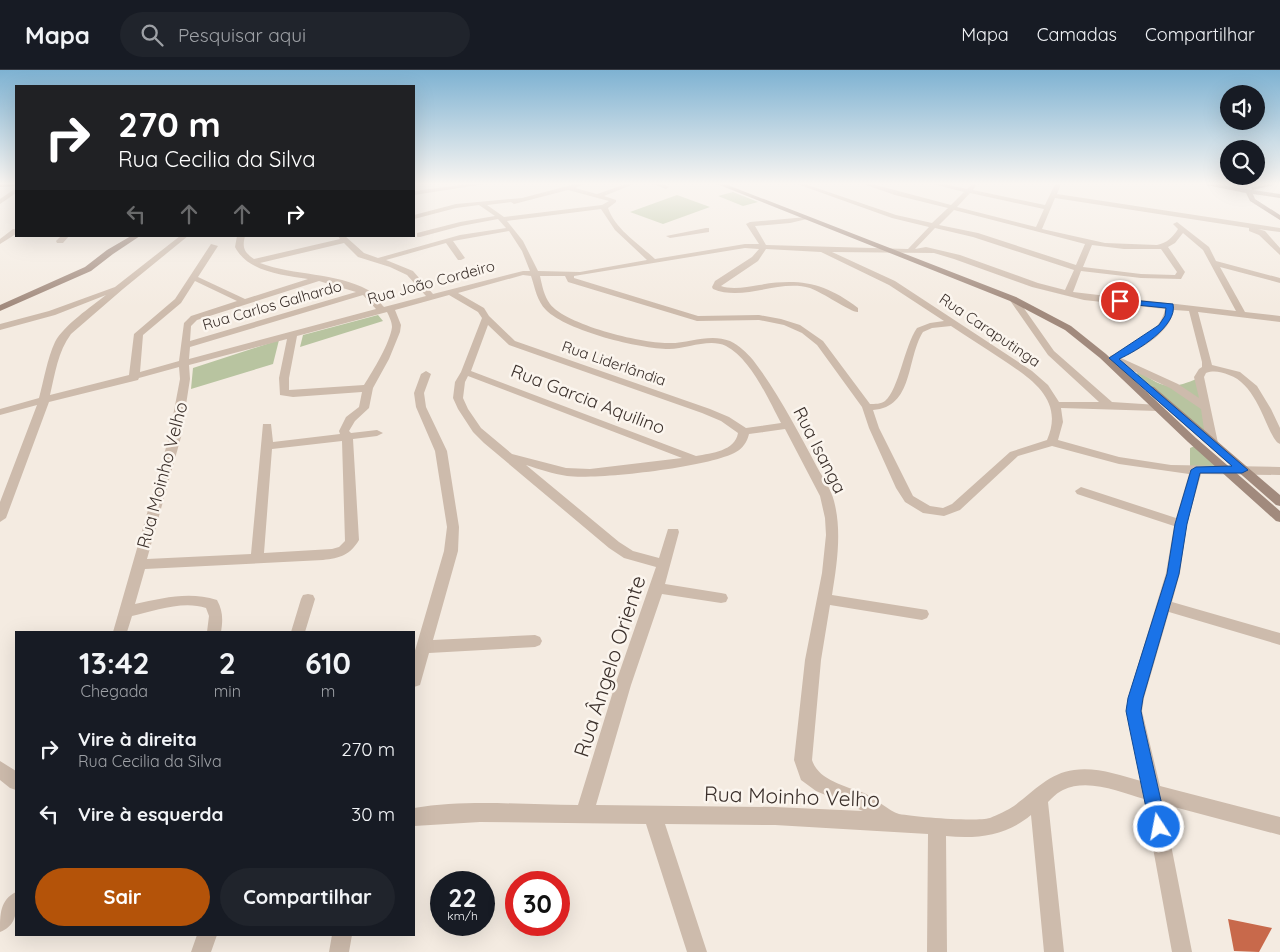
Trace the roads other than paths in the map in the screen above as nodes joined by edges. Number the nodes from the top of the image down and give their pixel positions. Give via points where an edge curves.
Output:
1 (454, 225) edge
2 (508, 225) edge
3 (617, 225) edge
4 (750, 225) edge
5 (825, 225) edge
6 (833, 225) edge
7 (928, 225) edge
8 (1021, 225) edge
9 (1040, 225) edge
10 (1178, 225) edge
11 (1240, 225) edge
12 (1248, 225) edge
13 (932, 226) junction
14 (511, 228) junction
15 (1182, 228) junction
16 (706, 230) dead end
17 (1038, 230) junction
18 (1280, 230) edge
19 (15, 232) edge
20 (417, 233) edge
21 (670, 236) dead end
22 (184, 237) edge
23 (240, 237) edge
24 (133, 238) edge
25 (344, 238) edge
26 (448, 240) junction
27 (0, 242) edge
28 (1089, 244) junction
29 (434, 245) junction
30 (214, 246) dead end
31 (1163, 246) junction
32 (764, 247) junction
33 (822, 249) junction
34 (894, 250) junction
35 (110, 252) junction
36 (1280, 253) edge
37 (461, 258) dead end
38 (378, 260) junction
39 (253, 262) junction
40 (654, 262) junction
41 (1215, 264) junction
42 (1080, 269) junction
43 (535, 272) junction
44 (569, 275) junction
45 (194, 278) junction
46 (319, 278) junction
47 (1280, 280) edge
48 (120, 287) junction
49 (365, 292) junction
50 (450, 292) junction
51 (1068, 293) junction
52 (431, 297) junction
53 (1013, 299) junction
54 (245, 302) junction
55 (1170, 306) junction
56 (0, 308) edge
57 (1192, 308) junction
58 (386, 310) junction
59 (855, 310) dead end
60 (1042, 313) junction
61 (1024, 314) junction
62 (1242, 315) junction
63 (486, 318) junction
64 (1280, 319) edge
65 (952, 323) junction
66 (0, 327) edge
67 (292, 336) junction
68 (186, 344) junction
69 (1114, 359) junction
70 (184, 364) junction
71 (1206, 369) junction
72 (466, 372) junction
73 (426, 374) dead end
74 (134, 378) junction
75 (1199, 378) junction
76 (1174, 386) junction
77 (368, 388) junction
78 (44, 401) junction
79 (1109, 404) junction
80 (1057, 405) junction
81 (867, 406) junction
82 (1158, 408) junction
83 (1206, 408) junction
84 (0, 412) edge
85 (788, 425) junction
86 (267, 426) dead end
87 (741, 430) junction
88 (377, 433) dead end
89 (347, 436) junction
90 (1280, 441) edge
91 (1052, 442) junction
92 (1212, 443) junction
93 (267, 446) junction
94 (510, 458) junction
95 (698, 460) junction
96 (1196, 470) junction
97 (1225, 470) junction
98 (1242, 470) junction
99 (1280, 471) edge
100 (1081, 491) dead end
101 (1280, 502) edge
102 (0, 518) edge
103 (1280, 518) edge
104 (1181, 524) junction
105 (673, 532) dead end
106 (257, 559) junction
107 (139, 564) junction
108 (664, 564) junction
109 (657, 588) junction
110 (721, 598) dead end
111 (308, 599) dead end
112 (825, 600) junction
113 (1163, 605) junction
114 (125, 612) junction
115 (922, 614) dead end
116 (120, 631) edge
117 (214, 631) edge
118 (298, 631) edge
119 (1280, 639) edge
120 (535, 641) dead end
121 (423, 647) junction
122 (415, 676) edge
123 (1152, 791) junction
124 (1038, 796) junction
125 (585, 813) junction
126 (653, 816) junction
127 (415, 817) edge
128 (894, 823) junction
129 (937, 826) junction
130 (1280, 826) edge
131 (15, 903) edge
132 (0, 922) edge
133 (207, 936) edge
134 (342, 936) edge
135 (201, 952) edge
136 (339, 952) edge
137 (698, 952) edge
138 (937, 952) edge
139 (1054, 952) edge
140 (1182, 952) edge

1 - 20 street
2 - 14 street, Rua Isanga
3 - 40 street
4 - 32 street
5 - 34 main road
6 - 34 main road
7 - 13 street
8 - 17 street
9 - 17 street
10 - 15 street
11 - 36 street via 1262,233
12 - 18 street
13 - 34 street
13 - 42 street via 975,235
14 - 26 street
14 - 43 street, Rua Isanga
15 - 31 street via 1175,239
15 - 41 street via 1206,249
16 - 21 street
17 - 28 street
19 - 27 street
20 - 29 street
22 - 48 street
23 - 39 street via 237,244 239,249
24 - 35 main road
24 - 35 main road via 118,242 113,239
25 - 38 street via 361,255
25 - 39 street
26 - 29 street
26 - 37 street
28 - 31 street via 1120,248
28 - 42 street
29 - 38 street
30 - 45 street
31 - 42 street via 1180,272 1174,278
32 - 33 street, Rua João Cordeiro
32 - 40 street, Rua João Cordeiro via 731,248
32 - 59 street via 755,259 718,283 717,289 804,284 829,292
33 - 34 street, Rua João Cordeiro
33 - 65 street, Rua Caraputinga via 892,283
34 - 51 street, Rua João Cordeiro via 934,251
34 - 53 main road
34 - 69 main road via 1020,296 1074,326
35 - 56 main road via 88,269
38 - 52 street via 410,274
39 - 46 street via 269,269
40 - 44 street, Rua João Cordeiro
41 - 47 street
41 - 62 street
42 - 51 street
43 - 44 street, Rua João Cordeiro
43 - 50 street, Rua João Cordeiro
43 - 85 street, Rua Isanga via 544,303 558,315 580,324 644,344 672,346 718,341 732,346 749,362
44 - 81 street via 571,280 689,318 750,317 792,325 820,343
45 - 54 street
45 - 74 street via 178,301 139,334
46 - 49 street
46 - 54 street
48 - 66 street via 52,313
48 - 78 street via 60,342
49 - 58 street
49 - 68 street, Rua Carlos Galhardo
50 - 52 street, Rua João Cordeiro
50 - 63 street, Rua Liderlândia via 481,310
51 - 55 street, Rua João Cordeiro via 1103,300
52 - 58 street, Rua João Cordeiro
53 - 60 main road
53 - 61 street
54 - 68 street, Rua Moinho Velho via 194,318 187,325
55 - 57 street, Rua João Cordeiro
55 - 69 street via 1169,316 1162,326
57 - 62 street, Rua João Cordeiro
57 - 71 street via 1207,362
58 - 67 street, Rua João Cordeiro
58 - 77 street via 397,326
60 - 61 street
60 - 82 main road via 1080,337
61 - 79 street via 1050,353
62 - 64 street, Rua João Cordeiro
63 - 72 street
63 - 87 street, Rua Liderlândia via 512,343 706,411
65 - 80 street, Rua Caraputinga via 1029,373 1042,384
65 - 81 street via 920,330 890,402 882,406
67 - 70 street, Rua João Cordeiro
67 - 77 street via 284,393
68 - 70 street, Rua Moinho Velho
69 - 76 street
69 - 92 main road
70 - 74 street, Rua João Cordeiro
70 - 107 street, Rua Moinho Velho via 184,389 175,437
71 - 75 street
71 - 90 street via 1235,372 1249,381 1264,404
72 - 94 street via 460,382 458,398 463,409 477,430
72 - 95 street, Rua Garcia Aquilino
73 - 121 street via 420,393 421,407 441,451 453,526 451,551
74 - 78 street, Rua João Cordeiro
75 - 76 street
75 - 83 street
76 - 83 street
77 - 89 street via 364,408 350,419 344,430
78 - 84 street, Rua João Cordeiro
78 - 102 street
79 - 80 street
79 - 82 street
80 - 91 street via 1059,425
81 - 91 street via 898,481 909,498 927,510 944,512 956,507 1014,454
82 - 97 main road
83 - 92 street
85 - 87 street
85 - 112 street, Rua Isanga via 828,500 831,519
86 - 93 street
87 - 95 street via 744,438 740,445 729,452
88 - 89 street
89 - 93 street
89 - 106 street via 352,540 348,547 342,552 323,555
91 - 96 street via 1141,464
92 - 98 main road
93 - 106 street
94 - 95 street via 566,472 590,473
94 - 108 street via 614,545 630,555
96 - 97 street
96 - 104 street
97 - 98 street
97 - 103 main road
98 - 99 street
98 - 101 main road
100 - 104 street
104 - 113 street via 1173,574
105 - 108 street, Rua Ângelo Oriente
106 - 107 street
107 - 114 street, Rua Moinho Velho
108 - 109 street, Rua Ângelo Oriente
109 - 110 street
109 - 125 street, Rua Ângelo Oriente via 623,685
111 - 118 street
112 - 115 street
112 - 128 street, Rua Isanga via 815,646 803,760 807,774 822,785 867,803
113 - 119 street
113 - 123 street via 1134,711
114 - 116 street, Rua Moinho Velho
114 - 117 street via 193,599 205,600 212,604 216,616
120 - 121 street
121 - 122 street
123 - 124 street, Rua Moinho Velho via 1096,778 1074,778 1057,782
123 - 130 street, Rua Moinho Velho
123 - 140 street
124 - 129 street, Rua Moinho Velho via 1018,814 990,827
124 - 139 street
125 - 126 street, Rua Moinho Velho
125 - 127 street, Rua Moinho Velho via 480,812
126 - 128 street, Rua Moinho Velho via 775,816
126 - 137 street
128 - 129 street, Rua Moinho Velho
129 - 138 street
131 - 132 street
133 - 135 street
134 - 136 street

